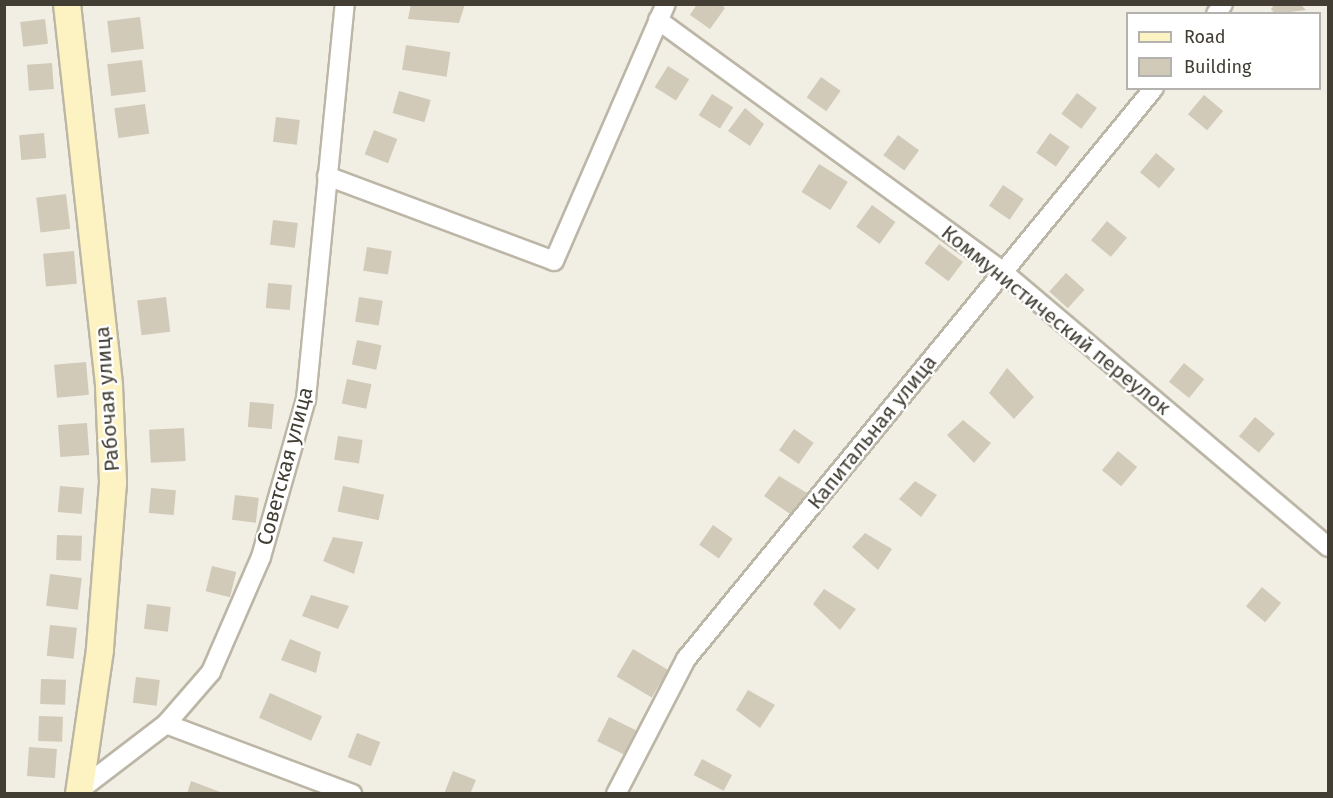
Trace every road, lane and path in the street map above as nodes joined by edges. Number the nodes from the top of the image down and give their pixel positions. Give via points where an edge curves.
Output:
1 (67, 4) edge
2 (345, 4) edge
3 (662, 12) edge
4 (1152, 90) edge
5 (327, 176) junction
6 (1003, 272) junction
7 (1329, 547) edge
8 (166, 724) junction
9 (80, 791) edge
10 (352, 794) edge
11 (616, 794) edge

1 - 9 main road, Рабочая улица via 109,386 112,483 100,650
2 - 5 street, Советская улица
3 - 5 street via 554,261
3 - 6 street, Коммунистический переулок
4 - 6 street, Капитальная улица
5 - 8 street, Советская улица via 306,399 261,557 211,672
6 - 7 street, Коммунистический переулок
6 - 11 street, Капитальная улица via 686,659
8 - 9 street, Советская улица
8 - 10 street

